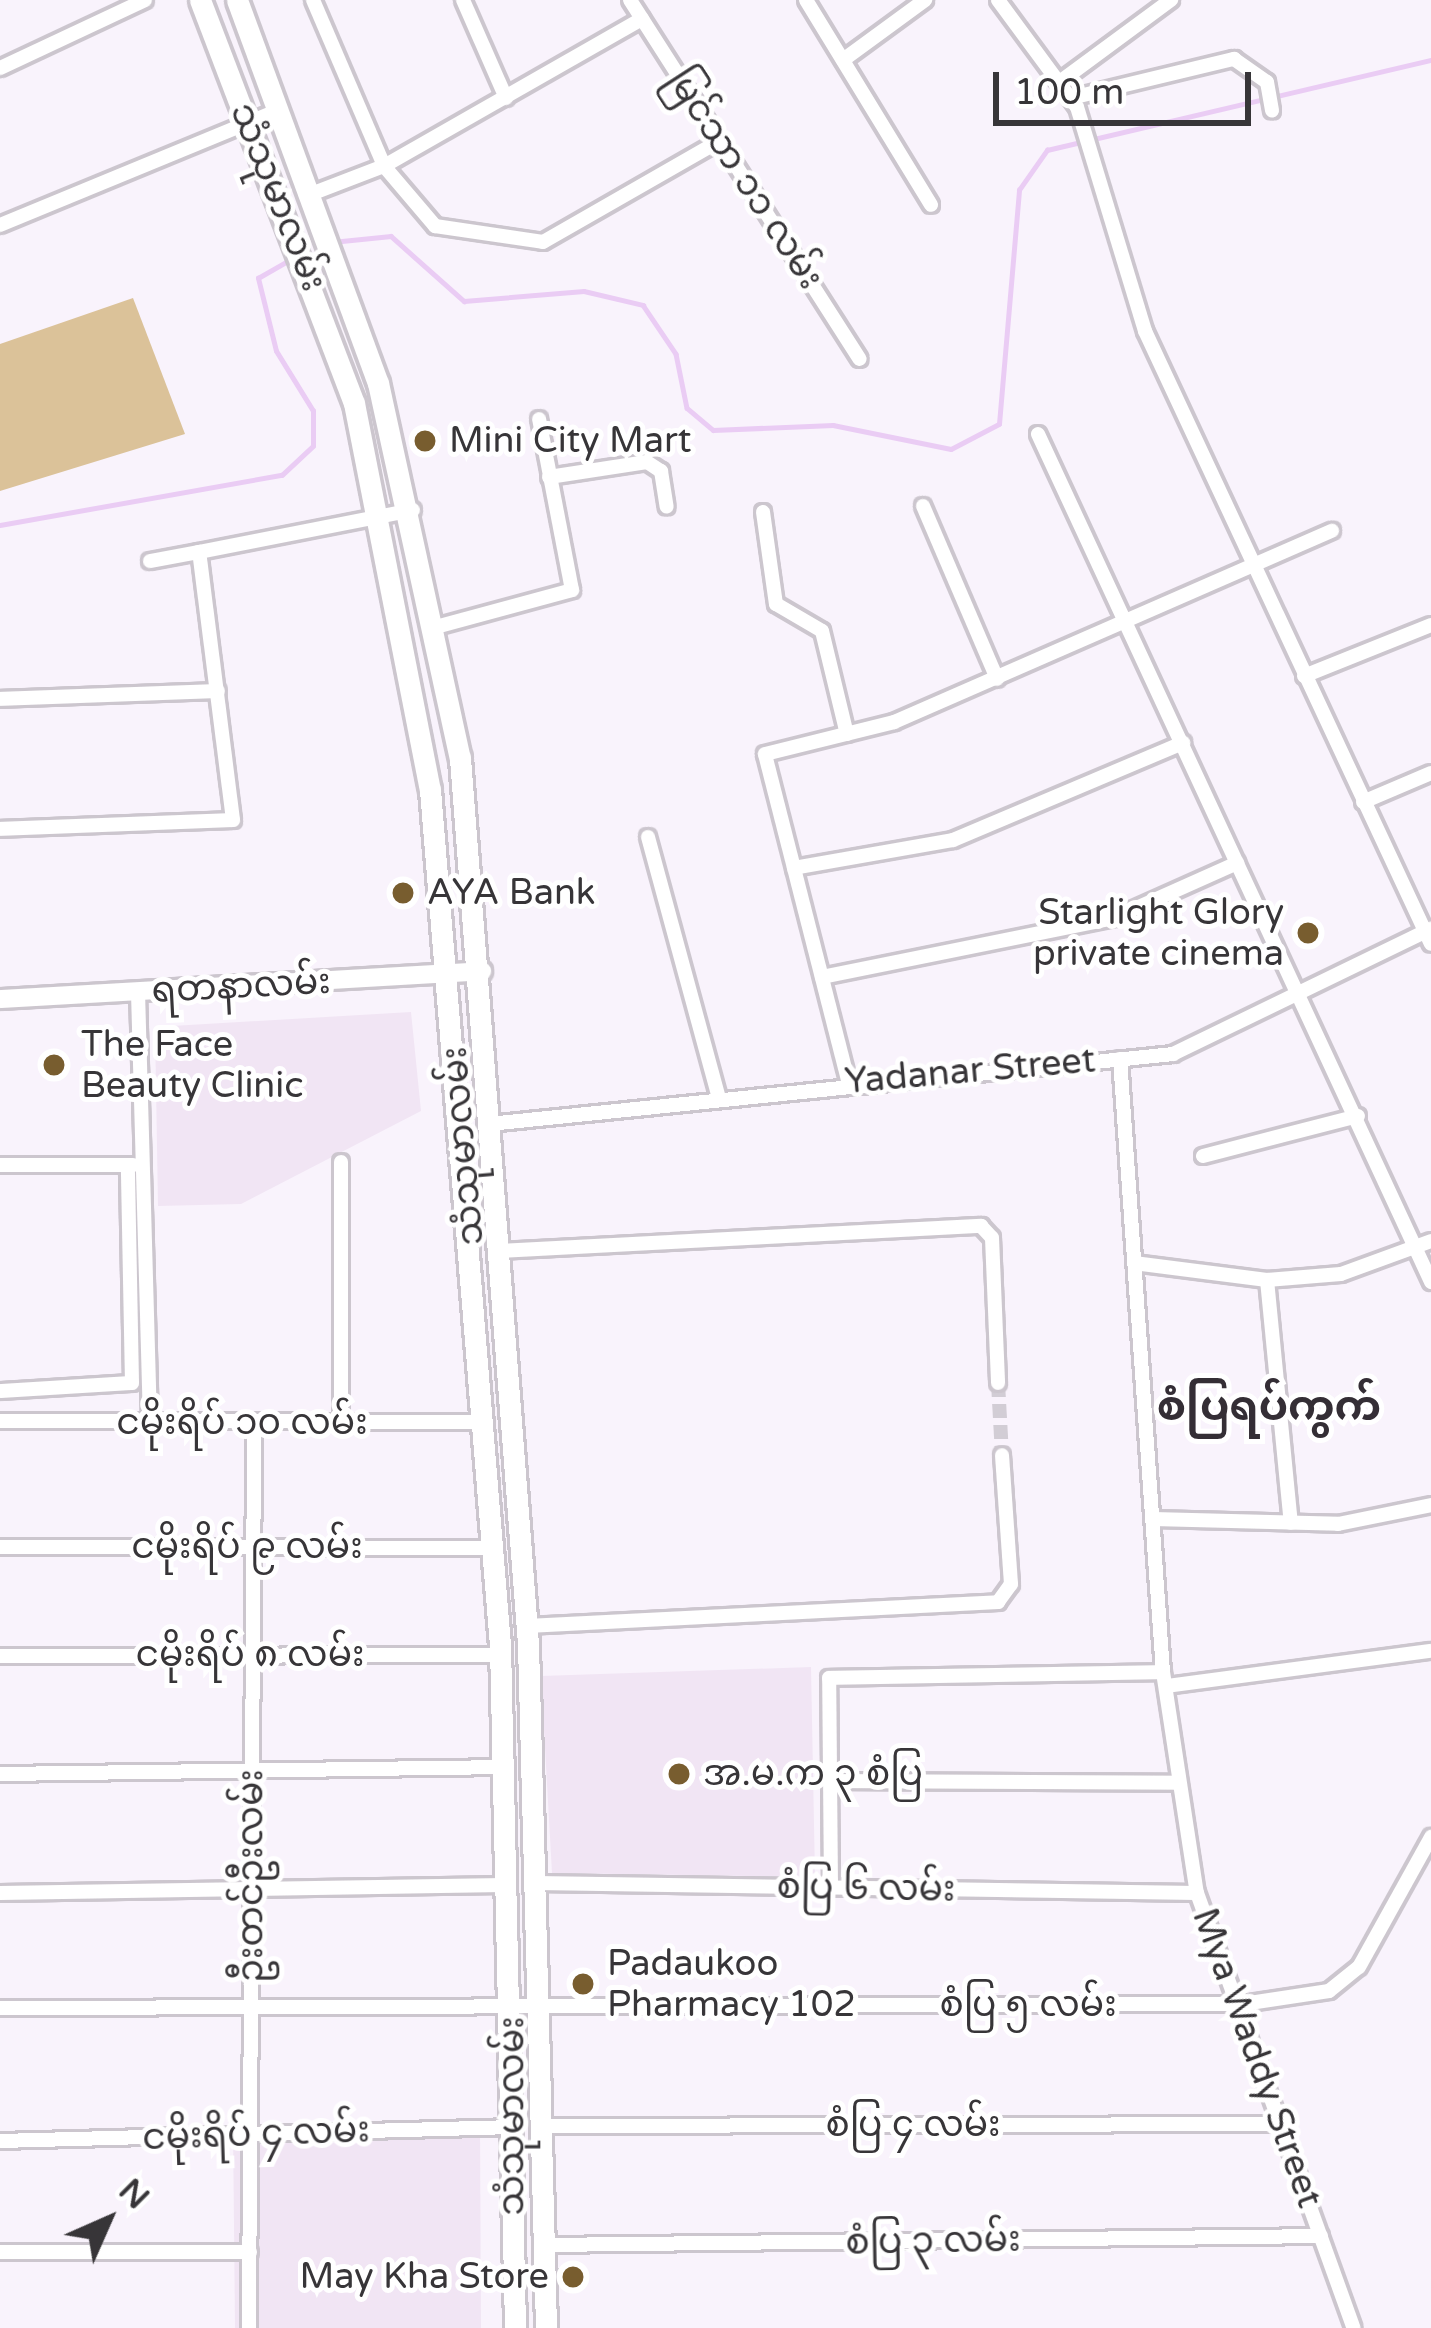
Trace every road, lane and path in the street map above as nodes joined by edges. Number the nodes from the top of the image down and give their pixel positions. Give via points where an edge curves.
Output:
1 (145, 0) edge
2 (200, 0) edge
3 (236, 0) edge
4 (313, 0) edge
5 (463, 0) edge
6 (630, 0) edge
7 (806, 0) edge
8 (925, 0) edge
9 (998, 0) edge
10 (1171, 0) edge
11 (642, 19) junction
12 (843, 60) junction
13 (0, 68) edge
14 (1061, 81) junction
15 (506, 98) junction
16 (1074, 103) junction
17 (280, 110) junction
18 (1272, 111) dead end
19 (249, 123) junction
20 (721, 140) junction
21 (384, 166) junction
22 (313, 200) junction
23 (931, 205) dead end
24 (0, 225) edge
25 (860, 359) dead end
26 (539, 419) dead end
27 (1038, 434) dead end
28 (549, 477) junction
29 (923, 506) dead end
30 (667, 507) dead end
31 (413, 510) junction
32 (763, 512) dead end
33 (383, 519) junction
34 (1332, 531) dead end
35 (200, 552) junction
36 (150, 561) dead end
37 (1253, 563) junction
38 (1126, 622) junction
39 (1431, 626) edge
40 (436, 627) junction
41 (1304, 676) junction
42 (997, 679) junction
43 (218, 692) junction
44 (0, 699) edge
45 (847, 734) junction
46 (1183, 743) junction
47 (1431, 772) edge
48 (1363, 802) junction
49 (0, 829) edge
50 (648, 837) dead end
51 (1237, 863) junction
52 (794, 868) junction
53 (1429, 935) edge
54 (482, 971) junction
55 (447, 974) junction
56 (822, 977) junction
57 (1299, 989) junction
58 (138, 992) junction
59 (0, 999) edge
60 (1120, 1059) junction
61 (848, 1080) junction
62 (718, 1099) junction
63 (1358, 1116) junction
64 (489, 1124) junction
65 (1203, 1156) dead end
66 (341, 1162) dead end
67 (135, 1165) junction
68 (0, 1166) edge
69 (1424, 1245) edge
70 (499, 1251) junction
71 (1134, 1263) junction
72 (1267, 1280) junction
73 (1431, 1282) edge
74 (998, 1383) tunnel mouth
75 (0, 1391) edge
76 (0, 1421) edge
77 (150, 1422) junction
78 (484, 1422) junction
79 (254, 1424) junction
80 (341, 1425) junction
81 (1002, 1455) tunnel mouth
82 (1431, 1505) edge
83 (1153, 1519) junction
84 (1292, 1523) junction
85 (0, 1547) edge
86 (253, 1547) junction
87 (493, 1548) junction
88 (528, 1635) junction
89 (500, 1650) junction
90 (1428, 1652) edge
91 (252, 1654) junction
92 (0, 1656) edge
93 (1431, 1669) edge
94 (1165, 1679) junction
95 (505, 1767) junction
96 (252, 1772) junction
97 (0, 1774) edge
98 (831, 1781) junction
99 (1178, 1783) junction
100 (1431, 1837) edge
101 (536, 1883) junction
102 (509, 1885) junction
103 (251, 1888) junction
104 (831, 1888) junction
105 (1197, 1892) junction
106 (0, 1893) edge
107 (1243, 2004) junction
108 (251, 2006) junction
109 (512, 2006) junction
110 (538, 2006) junction
111 (0, 2008) edge
112 (1285, 2124) junction
113 (542, 2126) junction
114 (513, 2127) junction
115 (250, 2134) junction
116 (0, 2141) edge
117 (1321, 2236) junction
118 (544, 2245) junction
119 (0, 2252) edge
120 (250, 2252) junction
121 (249, 2328) edge
122 (515, 2328) edge
123 (546, 2328) edge
124 (1354, 2328) edge

1 - 13 street
2 - 19 main road, သံသုမာလမ်း
3 - 17 main road, သံသုမာလမ်း
4 - 21 street
5 - 15 street
6 - 11 street, မြင်သာ ၁၁ လမ်း
7 - 12 street
8 - 12 street
9 - 14 street
10 - 14 street
11 - 15 street
11 - 20 street, မြင်သာ ၁၁ လမ်း
12 - 23 street
14 - 16 street
15 - 21 street
16 - 18 street via 1234,59 1268,82
16 - 37 street via 1145,331
17 - 19 street
17 - 22 main road, သံသုမာလမ်း
19 - 24 street
19 - 33 main road, သံသုမာလမ်း via 317,293
20 - 21 street via 544,242 435,226
20 - 25 street, မြင်သာ ၁၁ လမ်း
21 - 22 street
22 - 31 main road, သံသုမာလမ်း
26 - 28 street
27 - 38 street
28 - 30 street via 646,462 661,471
28 - 40 street via 572,590
29 - 42 street
31 - 33 street
31 - 40 main road, သံသုမာလမ်း
32 - 45 street via 776,604 822,631
33 - 35 street
33 - 55 main road, သံသုမာလမ်း via 430,790
34 - 37 street
35 - 36 street
35 - 43 street
37 - 38 street
37 - 41 street
38 - 42 street
38 - 46 street
39 - 41 street
40 - 54 main road, သံသုမာလမ်း
41 - 48 street
42 - 45 street
43 - 44 street
43 - 49 street via 233,820
45 - 52 street via 766,754
46 - 51 street
46 - 52 street via 952,840
47 - 48 street
48 - 53 street
50 - 62 street
51 - 56 street via 1114,918
51 - 57 street
52 - 56 street
53 - 57 street, Yadanar Street
54 - 55 main road, ရတနာလမ်း
54 - 64 main road, သံသုမာလမ်း
55 - 58 main road, ရတနာလမ်း
55 - 78 main road, သံသုမာလမ်း
56 - 61 street
57 - 60 street, Yadanar Street via 1173,1054
57 - 63 street
58 - 59 main road, ရတနာလမ်း
58 - 67 street
60 - 61 street, Yadanar Street
60 - 71 street, Mya Waddy Street
61 - 62 street, Yadanar Street
62 - 64 street, Yadanar Street
63 - 65 street
63 - 69 street
64 - 70 main road, သံသုမာလမ်း
66 - 80 street
67 - 68 street
67 - 75 street via 132,1383
67 - 77 street
69 - 72 street via 1341,1274
69 - 73 street
70 - 74 street via 981,1226 992,1238
70 - 88 main road, သံသုမာလမ်း
71 - 72 street
71 - 83 street, Mya Waddy Street
72 - 84 street
76 - 77 street, ငမိုးရိပ် ၁၀ လမ်း
77 - 79 street, ငမိုးရိပ် ၁၀ လမ်း
78 - 80 street, ငမိုးရိပ် ၁၀ လမ်း
78 - 87 main road, သံသုမာလမ်း
79 - 80 street, ငမိုးရိပ် ၁၀ လမ်း
79 - 86 street, ဦးတင်ဦးလမ်း
81 - 88 street via 1011,1584 998,1602
82 - 84 street via 1390,1520
83 - 84 street
83 - 94 street, Mya Waddy Street
85 - 86 street, ငမိုးရိပ် ၉ လမ်း
86 - 87 street, ငမိုးရိပ် ၉ လမ်း
86 - 91 street, ဦးတင်ဦးလမ်း
87 - 89 main road, သံသုမာလမ်း
88 - 89 main road
88 - 101 main road, သံသုမာလမ်း
89 - 91 street, ငမိုးရိပ် ၈ လမ်း
89 - 95 main road, သံသုမာလမ်း
90 - 93 street
90 - 94 street
91 - 92 street, ငမိုးရိပ် ၈ လမ်း
91 - 96 street, ဦးတင်ဦးလမ်း
94 - 98 street via 829,1678
94 - 99 street, Mya Waddy Street
95 - 96 street
95 - 102 main road, သံသုမာလမ်း
96 - 97 street
96 - 103 street, ဦးတင်ဦးလမ်း
98 - 99 street
98 - 104 street
99 - 105 street, Mya Waddy Street
100 - 107 street, စံပြ ၅ လမ်း via 1359,1967 1329,1991
101 - 104 street, စံပြ ၆ လမ်း
101 - 110 main road, သံသုမာလမ်း
102 - 103 street
102 - 109 main road, သံသုမာလမ်း
103 - 106 street
103 - 108 street, ဦးတင်ဦးလမ်း
104 - 105 street, စံပြ ၆ လမ်း
105 - 107 street, Mya Waddy Street
107 - 110 street, စံပြ ၅ လမ်း
107 - 112 street, Mya Waddy Street
108 - 109 street, စံပြ ၅ လမ်း
108 - 111 street, စံပြ ၅ လမ်း
108 - 115 street, ဦးတင်ဦးလမ်း
109 - 110 street, စံပြ ၅ လမ်း
109 - 114 main road, သံသုမာလမ်း
110 - 113 main road, သံသုမာလမ်း
112 - 113 street, စံပြ ၄ လမ်း
112 - 117 street, Mya Waddy Street
113 - 118 main road, သံသုမာလမ်း
114 - 115 street, ငမိုးရိပ် ၄ လမ်း
114 - 122 main road, သံသုမာလမ်း
115 - 116 street, ငမိုးရိပ် ၄ လမ်း
115 - 120 street, ဦးတင်ဦးလမ်း
117 - 118 street, စံပြ ၃ လမ်း
117 - 124 street, Mya Waddy Street
118 - 123 main road, သံသုမာလမ်း
119 - 120 street
120 - 121 street, ဦးတင်ဦးလမ်း

